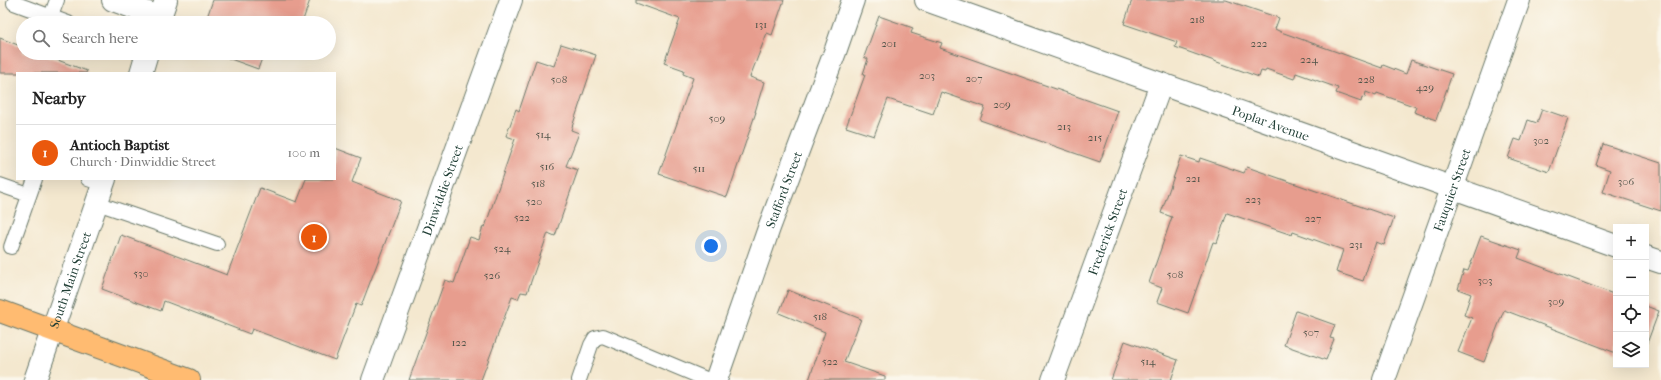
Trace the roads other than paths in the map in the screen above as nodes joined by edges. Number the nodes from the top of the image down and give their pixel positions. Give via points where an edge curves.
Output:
1 (57, 0) edge
2 (113, 0) edge
3 (511, 0) edge
4 (853, 0) edge
5 (926, 0) edge
6 (1519, 0) edge
7 (14, 3) dead end
8 (161, 14) edge
9 (51, 16) joint
10 (145, 60) edge
11 (141, 72) edge
12 (1161, 84) junction
13 (35, 180) edge
14 (0, 185) edge
15 (98, 186) edge
16 (1453, 188) junction
17 (30, 195) junction
18 (218, 244) dead end
19 (1613, 245) edge
20 (11, 247) dead end
21 (1649, 258) edge
22 (1661, 262) edge
23 (0, 311) edge
24 (52, 330) junction
25 (35, 380) edge
26 (189, 380) edge
27 (373, 380) edge
28 (579, 380) edge
29 (708, 380) edge
30 (716, 380) edge
31 (1053, 380) edge
32 (1384, 380) edge

1 - 9 lane
2 - 8 street
3 - 27 street, Dinwiddie Street
4 - 30 street, Stafford Street
5 - 12 street, Poplar Avenue
6 - 16 street, Fauquier Street
7 - 9 lane
10 - 11 street
12 - 16 street, Poplar Avenue
12 - 31 street, Frederick Street
13 - 17 lane
14 - 17 lane
15 - 18 lane
15 - 24 street, South Main Street
16 - 19 street, Poplar Avenue
16 - 32 street, Fauquier Street
17 - 20 lane
21 - 22 street
23 - 24 main road
24 - 25 street, South Main Street
24 - 26 main road
28 - 29 lane via 591,345 595,338 603,336

